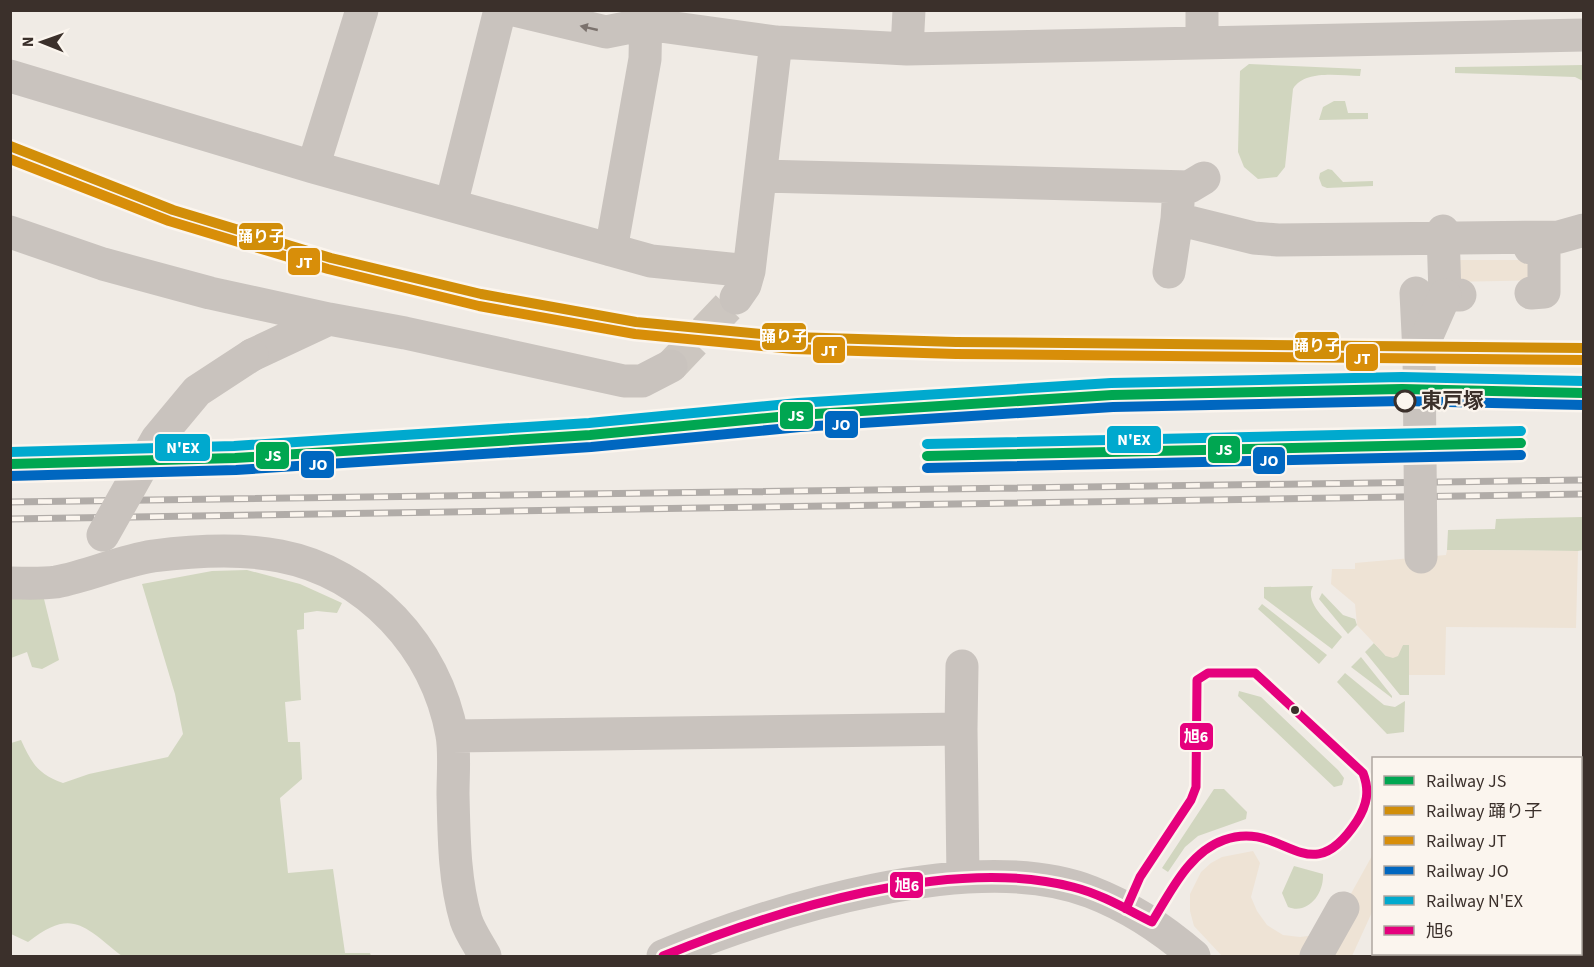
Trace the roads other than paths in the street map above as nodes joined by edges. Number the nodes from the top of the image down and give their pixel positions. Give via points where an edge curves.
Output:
1 (362, 10) edge
2 (500, 10) edge
3 (514, 10) edge
4 (909, 10) edge
5 (640, 15) edge
6 (1202, 26) edge
7 (1584, 35) edge
8 (776, 42) junction
9 (908, 49) junction
10 (10, 76) edge
11 (312, 167) junction
12 (760, 176) junction
13 (451, 205) junction
14 (1177, 219) junction
15 (1584, 230) edge
16 (10, 232) edge
17 (611, 250) junction
18 (1441, 260) junction
19 (1169, 272) dead end
20 (329, 319) junction
21 (671, 366) tunnel mouth
22 (1421, 557) dead end
23 (83, 575) junction
24 (10, 584) edge
25 (962, 666) dead end
26 (961, 729) junction
27 (452, 736) junction
28 (963, 877) junction
29 (1343, 908) dead end
30 (485, 957) edge
31 (663, 957) edge
32 (1194, 957) edge
33 (1316, 957) edge

1 - 11 street
2 - 13 street
5 -> 3 street via 606,32
4 - 9 street
5 - 8 street
5 - 17 street via 645,59
6 - 7 street
6 - 9 street
8 - 9 street
8 - 12 street
10 - 11 street
11 - 13 street
12 - 14 street via 1192,182
12 - 17 street via 743,284
13 - 17 street
14 - 18 street via 1254,238
14 - 19 street
15 - 18 street
16 - 20 street via 103,264
18 - 22 street, bridge via 1419,354
20 - 21 street via 624,381 642,381
20 - 23 street, bridge via 252,355 197,391 157,439
23 - 24 street via 54,582
23 - 27 street via 151,556 236,552 281,556 326,571 367,594 403,627 432,676
25 - 26 street
26 - 27 street
26 - 28 street
27 - 30 street via 454,848 466,921
28 - 31 street via 879,890 797,910 705,938
28 - 32 street via 1006,876 1091,892 1152,922
29 - 33 street

